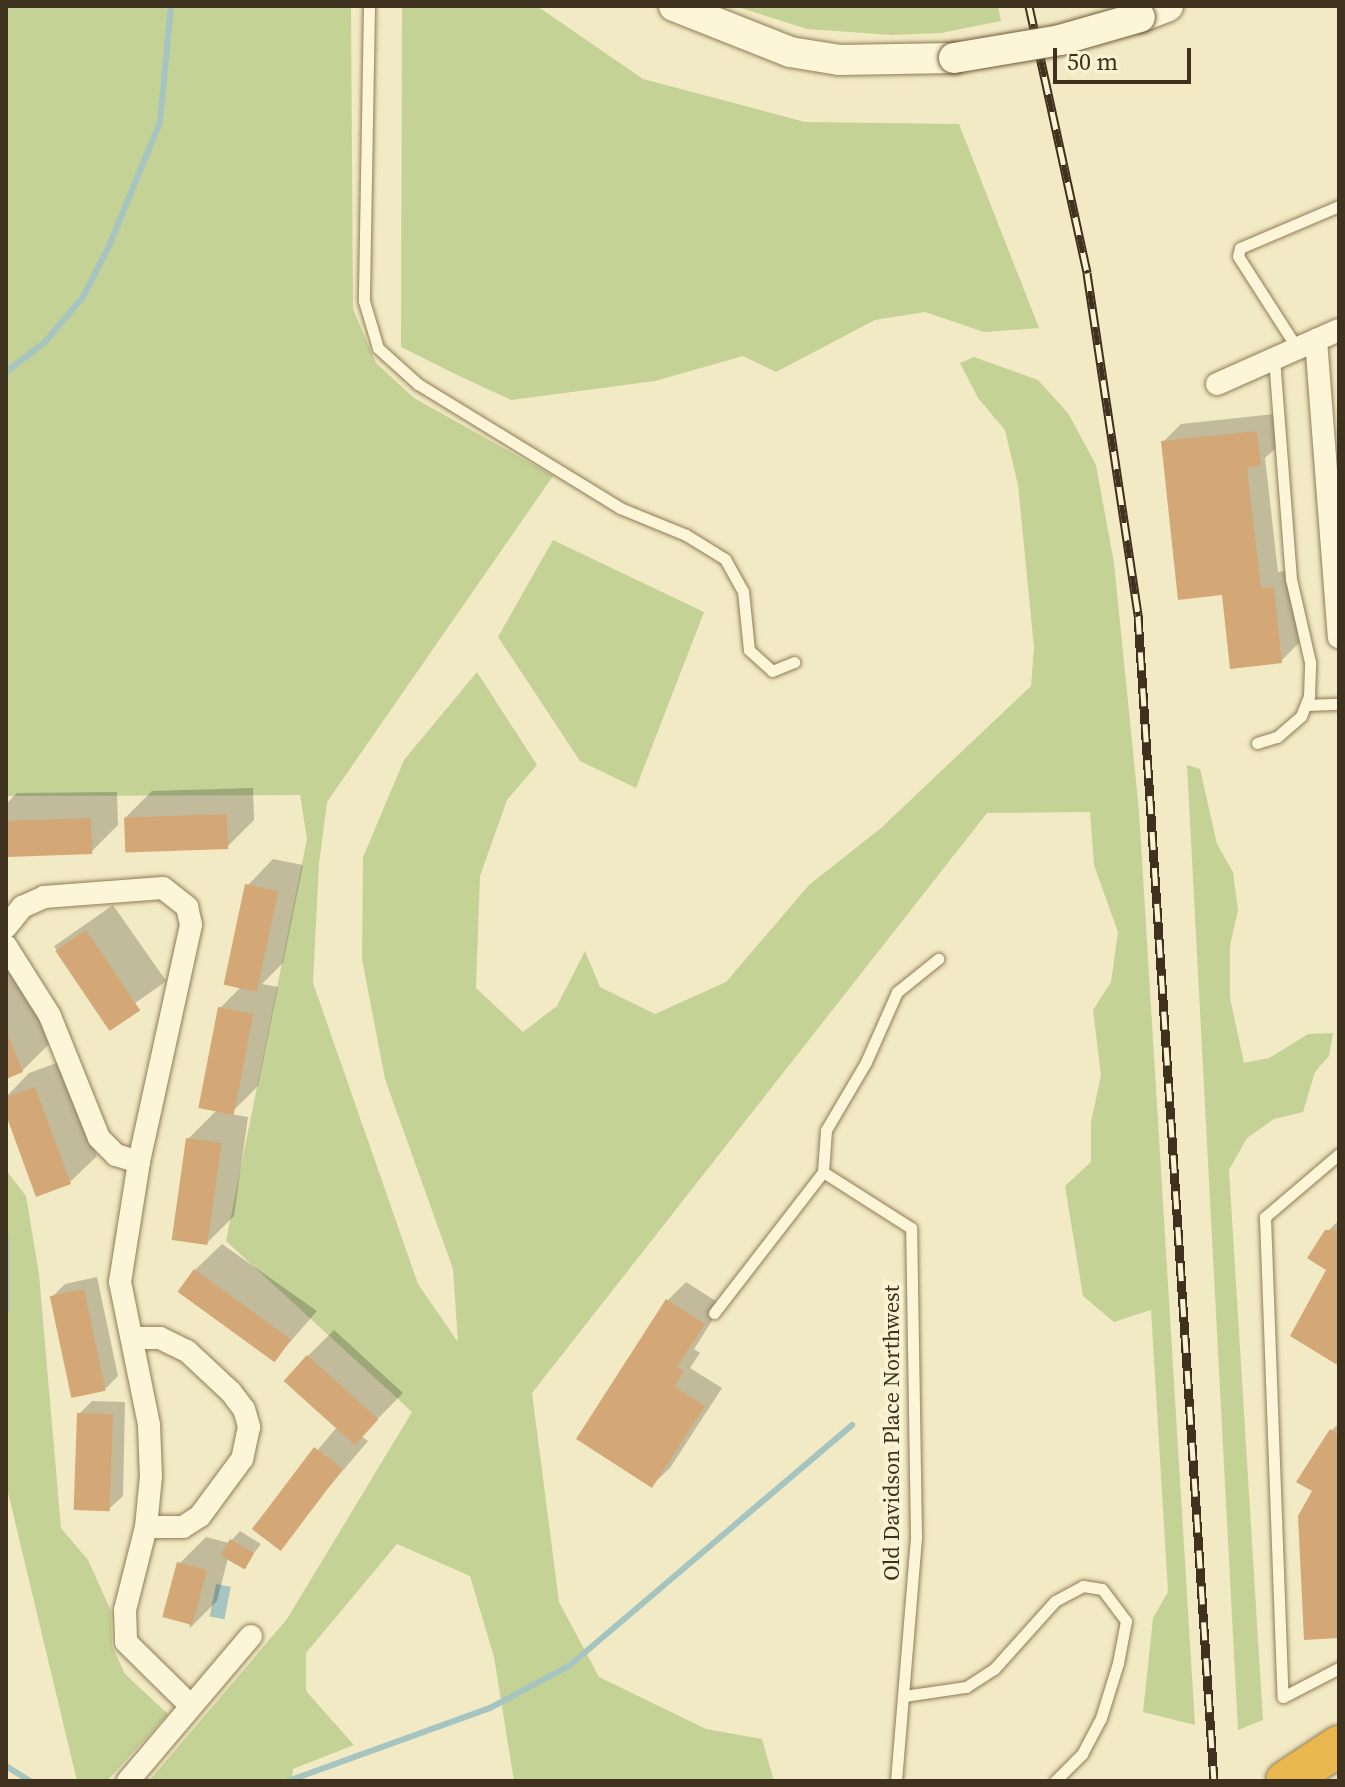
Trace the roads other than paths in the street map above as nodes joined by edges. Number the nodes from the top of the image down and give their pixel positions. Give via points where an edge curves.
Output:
1 (369, 6) edge
2 (674, 6) edge
3 (1168, 6) edge
4 (1339, 206) edge
5 (1339, 330) edge
6 (1306, 344) junction
7 (1274, 358) junction
8 (1217, 384) dead end
9 (1339, 637) edge
10 (794, 662) dead end
11 (1339, 704) edge
12 (1306, 705) junction
13 (1257, 743) dead end
14 (6, 927) edge
15 (6, 946) edge
16 (938, 959) dead end
17 (1339, 1154) edge
18 (139, 1162) junction
19 (823, 1172) junction
20 (714, 1313) dead end
21 (132, 1338) junction
22 (146, 1527) junction
23 (251, 1636) dead end
24 (1339, 1668) edge
25 (904, 1696) junction
26 (191, 1706) junction
27 (1332, 1751) edge
28 (128, 1781) edge
29 (896, 1781) edge
30 (1055, 1781) edge
31 (1286, 1781) edge

1 - 10 lane via 364,301 378,348 418,384 620,508 686,535 725,559 743,591 749,650 772,671
2 - 3 main road, bridge via 790,52 840,60 954,58 1060,40
4 - 6 lane via 1240,248 1238,256
5 - 6 street
6 - 7 street
6 - 9 street
7 - 8 street
7 - 12 lane via 1291,579 1310,662
11 - 12 lane
12 - 13 lane via 1277,737
14 - 18 street via 22,907 44,897 163,888 187,907 191,925
15 - 18 street via 50,1016 99,1138 116,1155
16 - 19 lane via 897,992 866,1062 826,1130
17 - 24 lane via 1265,1217 1283,1697
18 - 21 street via 120,1282
19 - 20 lane
19 - 25 lane, Old Davidson Place Northwest via 911,1228 916,1536
21 - 22 street via 149,1425
21 - 22 street via 160,1338 187,1351 231,1392 249,1427 242,1459 200,1516 183,1527
22 - 26 street via 125,1610 126,1642
23 - 26 street
25 - 29 lane, Old Davidson Place Northwest
25 - 30 lane via 966,1687 994,1669 1055,1601 1083,1586 1102,1589 1126,1621 1118,1663 1101,1718 1082,1754
26 - 28 street
27 - 31 highway

